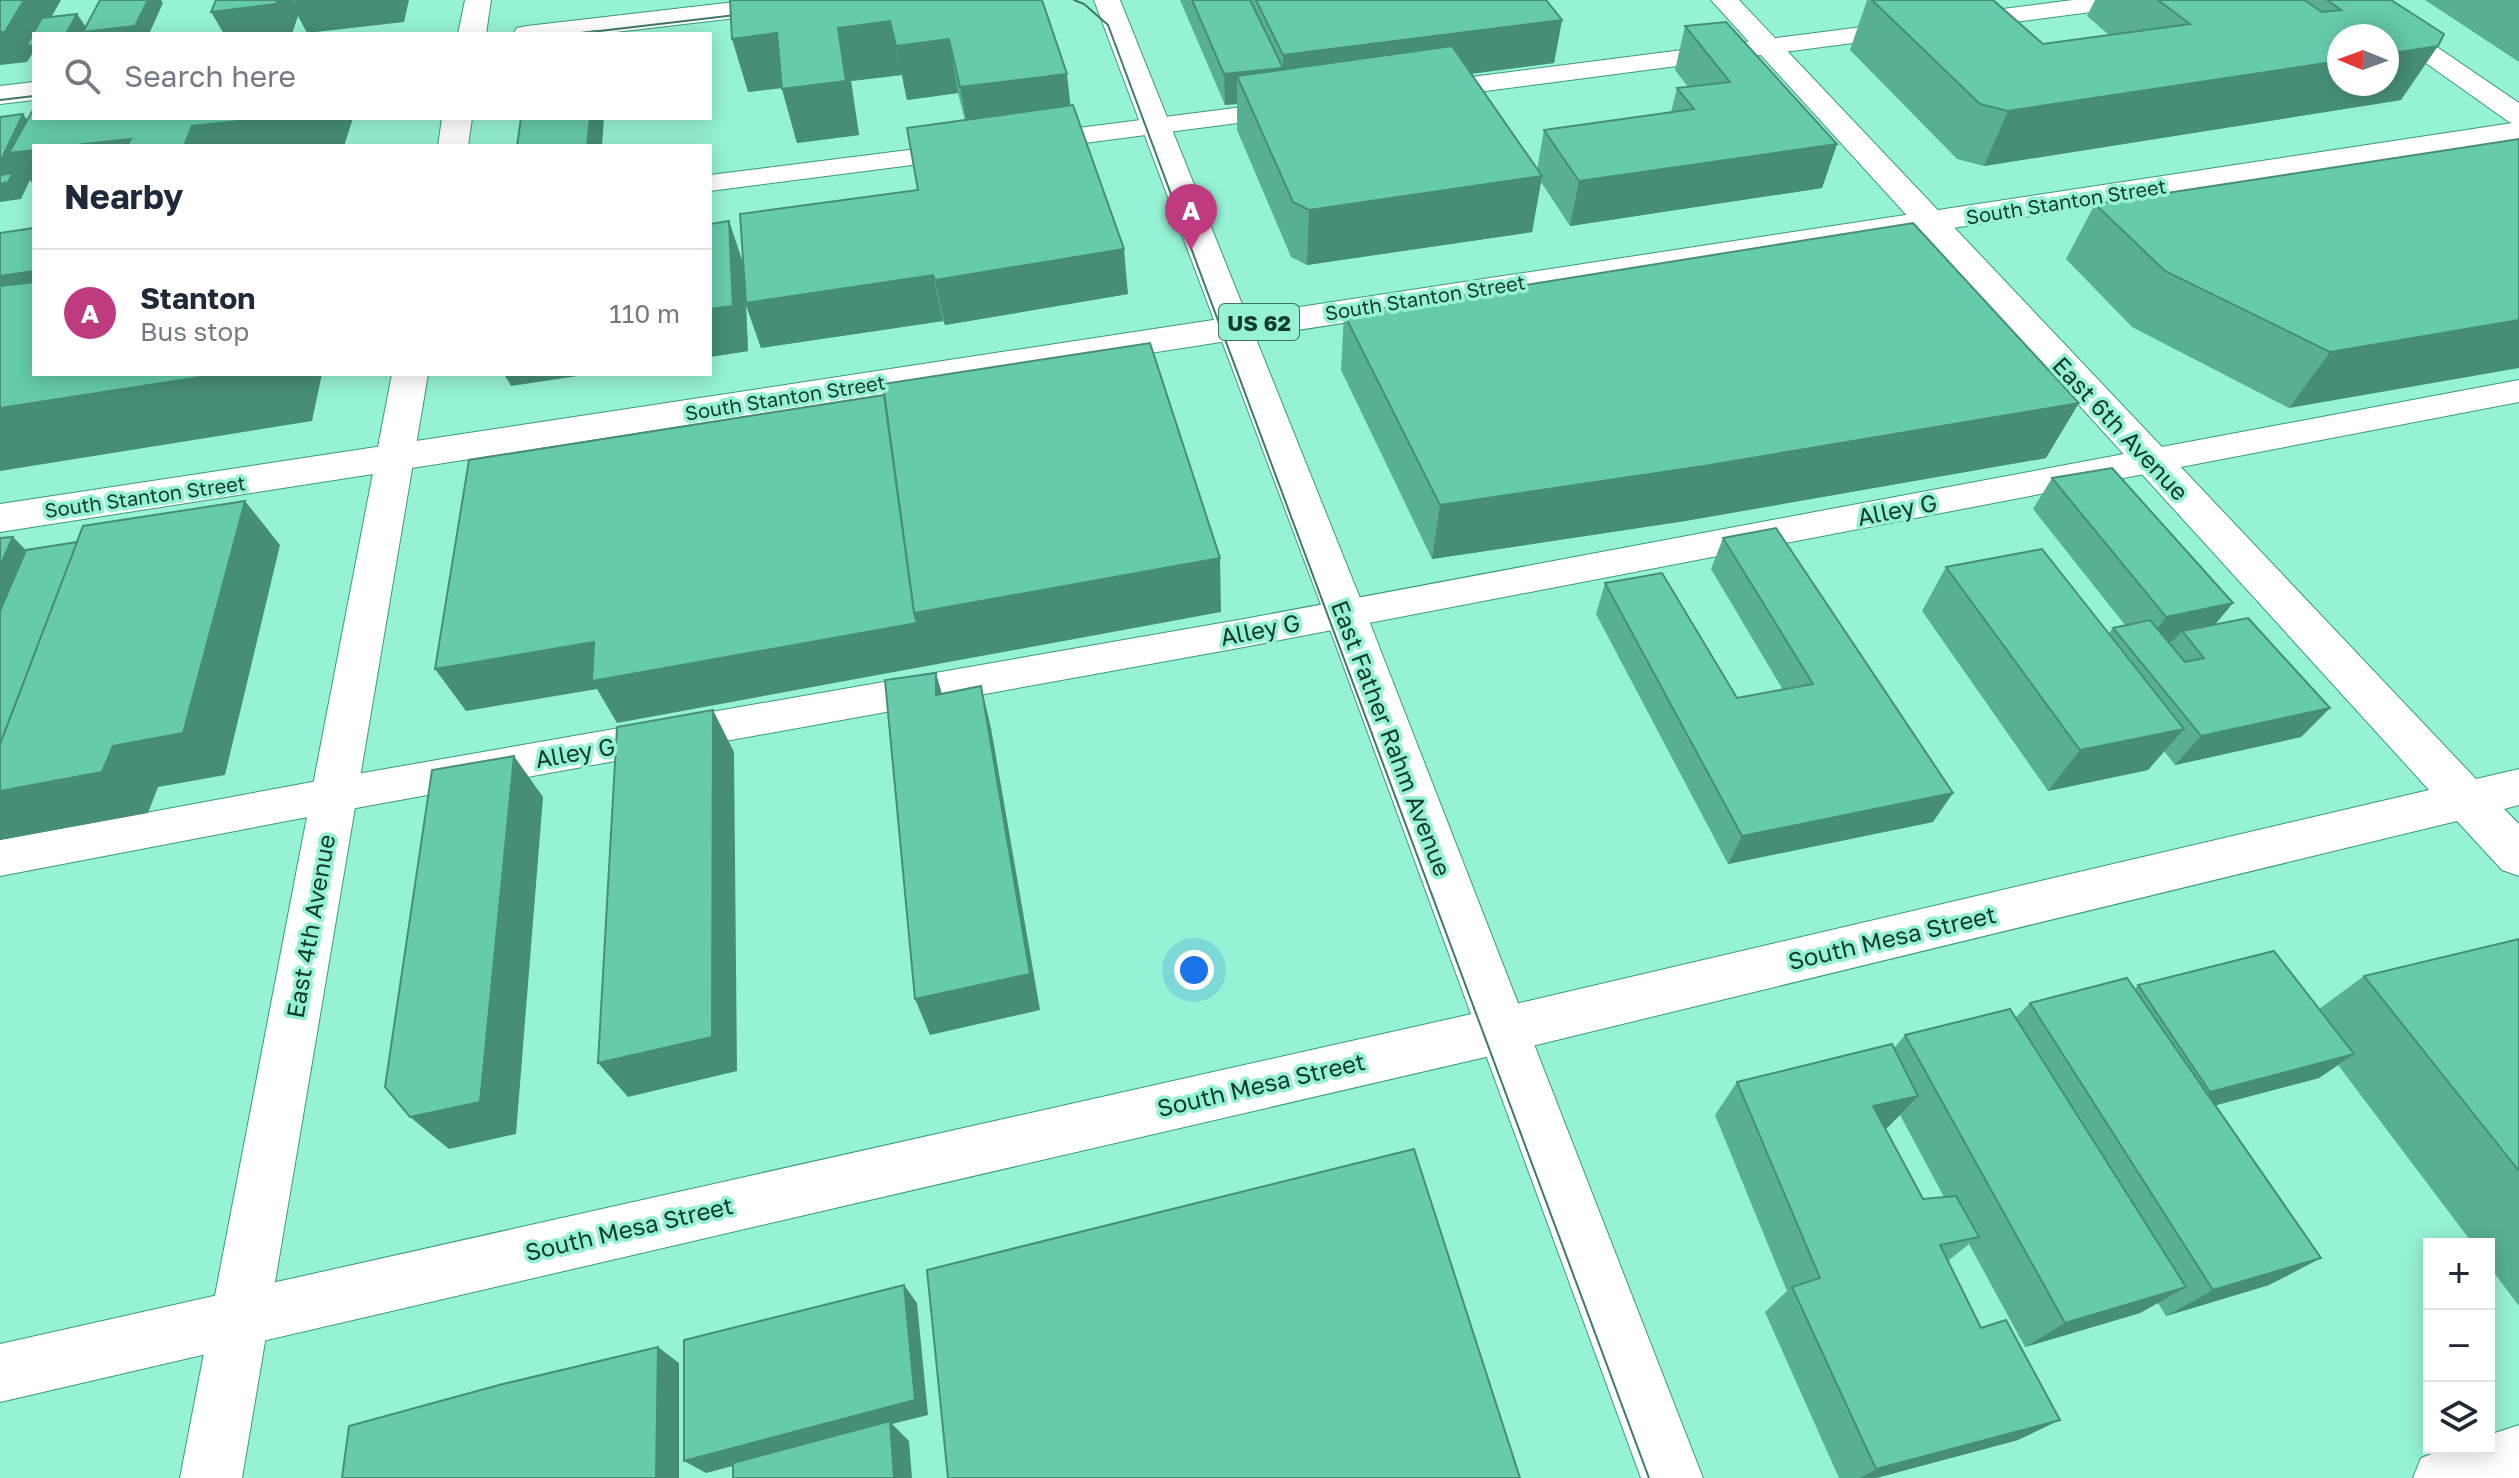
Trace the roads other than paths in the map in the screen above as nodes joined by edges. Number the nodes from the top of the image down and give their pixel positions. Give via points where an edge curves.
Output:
1 (478, 0) edge
2 (822, 0) edge
3 (1107, 0) edge
4 (1724, 0) edge
5 (2129, 0) edge
6 (2350, 0) edge
7 (472, 32) edge
8 (544, 32) edge
9 (1766, 45) junction
10 (32, 91) edge
11 (1405, 93) edge
12 (0, 95) edge
13 (1313, 106) edge
14 (2519, 116) edge
15 (457, 120) edge
16 (1158, 126) junction
17 (2519, 131) edge
18 (453, 144) edge
19 (712, 183) edge
20 (1931, 221) junction
21 (1234, 326) junction
22 (410, 376) edge
23 (2519, 391) edge
24 (393, 460) junction
25 (2150, 460) junction
26 (0, 518) edge
27 (1345, 613) junction
28 (2519, 787) edge
29 (334, 795) junction
30 (2467, 800) junction
31 (2519, 856) edge
32 (0, 858) edge
33 (1503, 1030) junction
34 (240, 1317) junction
35 (0, 1373) edge
36 (2519, 1453) edge
37 (211, 1478) edge
38 (1672, 1478) edge
39 (2441, 1478) edge

1 - 7 main road
2 - 8 main road
3 - 16 main road, East Father Rahm Avenue
4 - 9 main road, East 6th Avenue
5 - 9 lane
6 - 14 main road
9 - 11 lane
9 - 20 main road, East 6th Avenue
10 - 12 main road
13 - 16 lane
15 - 18 main road
16 - 19 lane
16 - 21 main road, East Father Rahm Avenue
17 - 20 main road, South Stanton Street / US 62
20 - 21 main road, South Stanton Street / US 62
20 - 25 main road, East 6th Avenue
21 - 24 main road, South Stanton Street / US 62
21 - 27 main road, East Father Rahm Avenue
22 - 24 main road, East 4th Avenue
23 - 25 lane, Alley G
24 - 26 main road, South Stanton Street / US 62
24 - 29 main road, East 4th Avenue
25 - 27 lane, Alley G
25 - 30 main road, East 6th Avenue
27 - 29 lane, Alley G
27 - 33 main road, East Father Rahm Avenue
28 - 30 main road, South Mesa Street
29 - 32 lane, Alley G
29 - 34 main road, East 4th Avenue
30 - 31 main road, East 6th Avenue
30 - 33 main road, South Mesa Street
33 - 34 main road, South Mesa Street
33 - 38 main road, East Father Rahm Avenue
34 - 35 main road, South Mesa Street
34 - 37 main road, East 4th Avenue
36 - 39 lane

